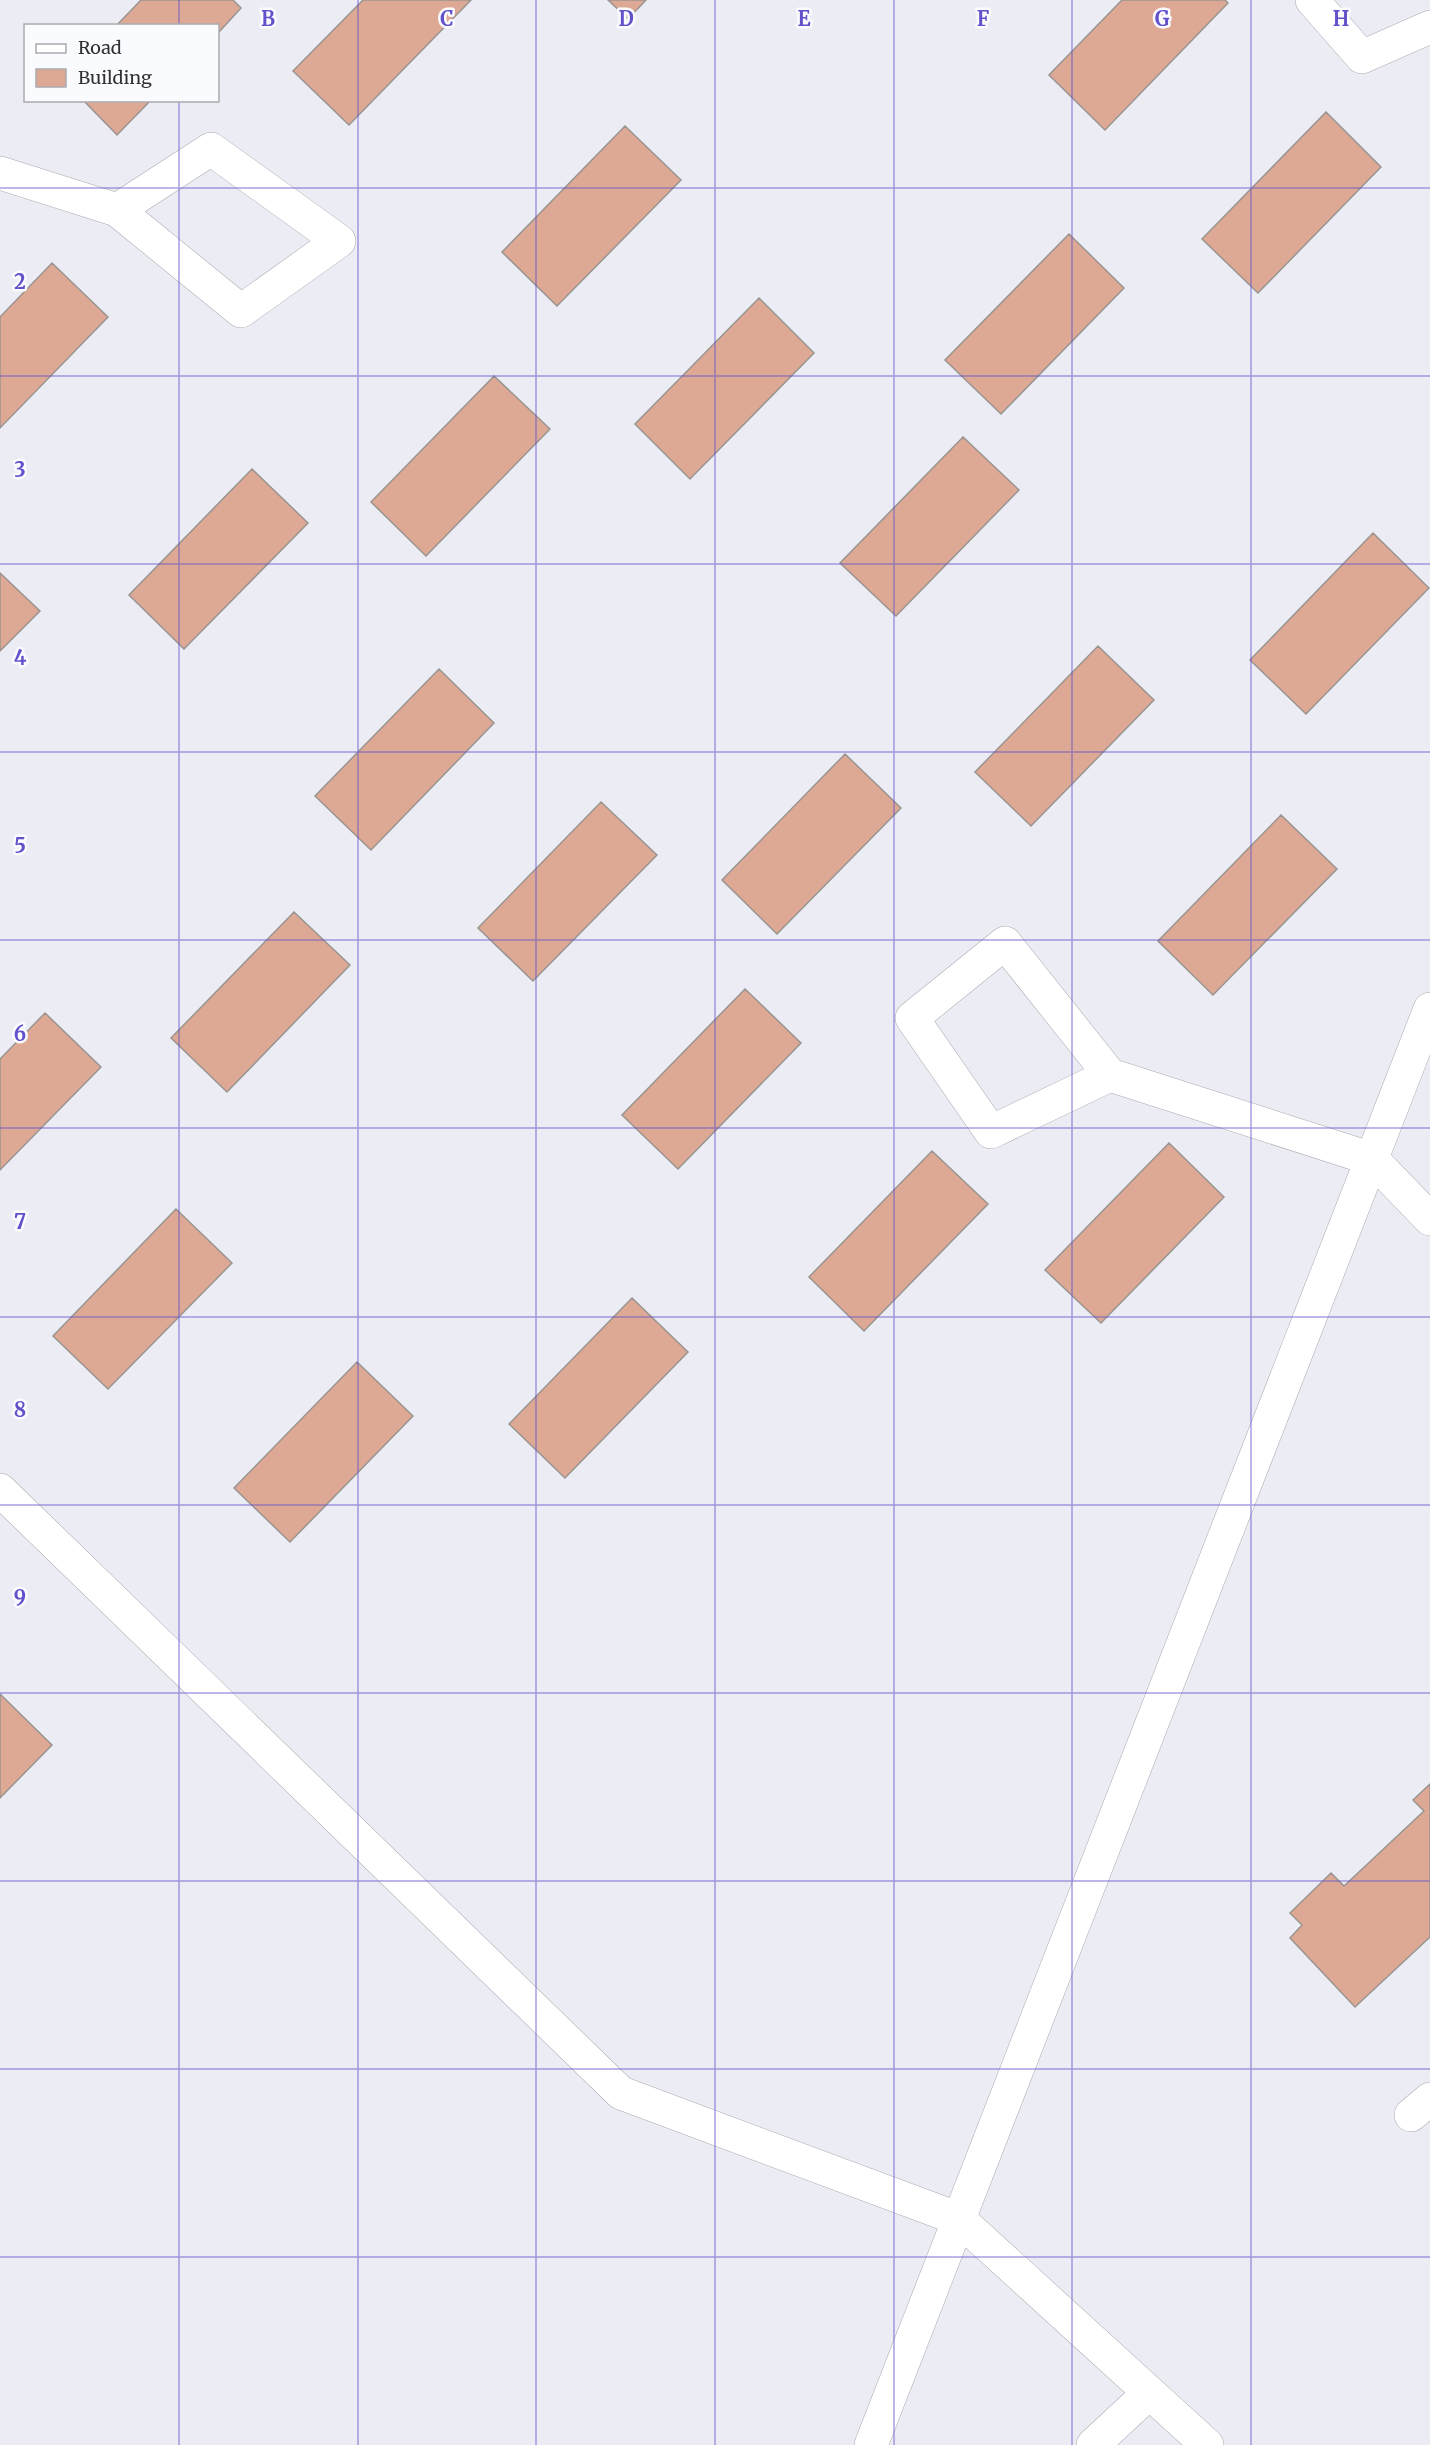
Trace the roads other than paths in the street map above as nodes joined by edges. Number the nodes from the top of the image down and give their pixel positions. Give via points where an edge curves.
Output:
1 (1312, 0) edge
2 (1430, 27) edge
3 (0, 173) edge
4 (117, 210) junction
5 (1430, 1009) edge
6 (1110, 1075) junction
7 (1372, 1159) junction
8 (1430, 1219) edge
9 (0, 1490) edge
10 (959, 2219) junction
11 (1149, 2393) junction
12 (871, 2445) edge
13 (1093, 2445) edge
14 (1207, 2445) edge

1 - 2 street via 1362,57
3 - 4 street
4 - 4 street via 241,311 339,241 211,149
5 - 7 street
6 - 6 street via 1005,943 912,1018 991,1132
6 - 7 street
7 - 8 street
7 - 10 street
9 - 10 street via 621,2093
10 - 11 street
10 - 12 street
11 - 13 street
11 - 14 street

